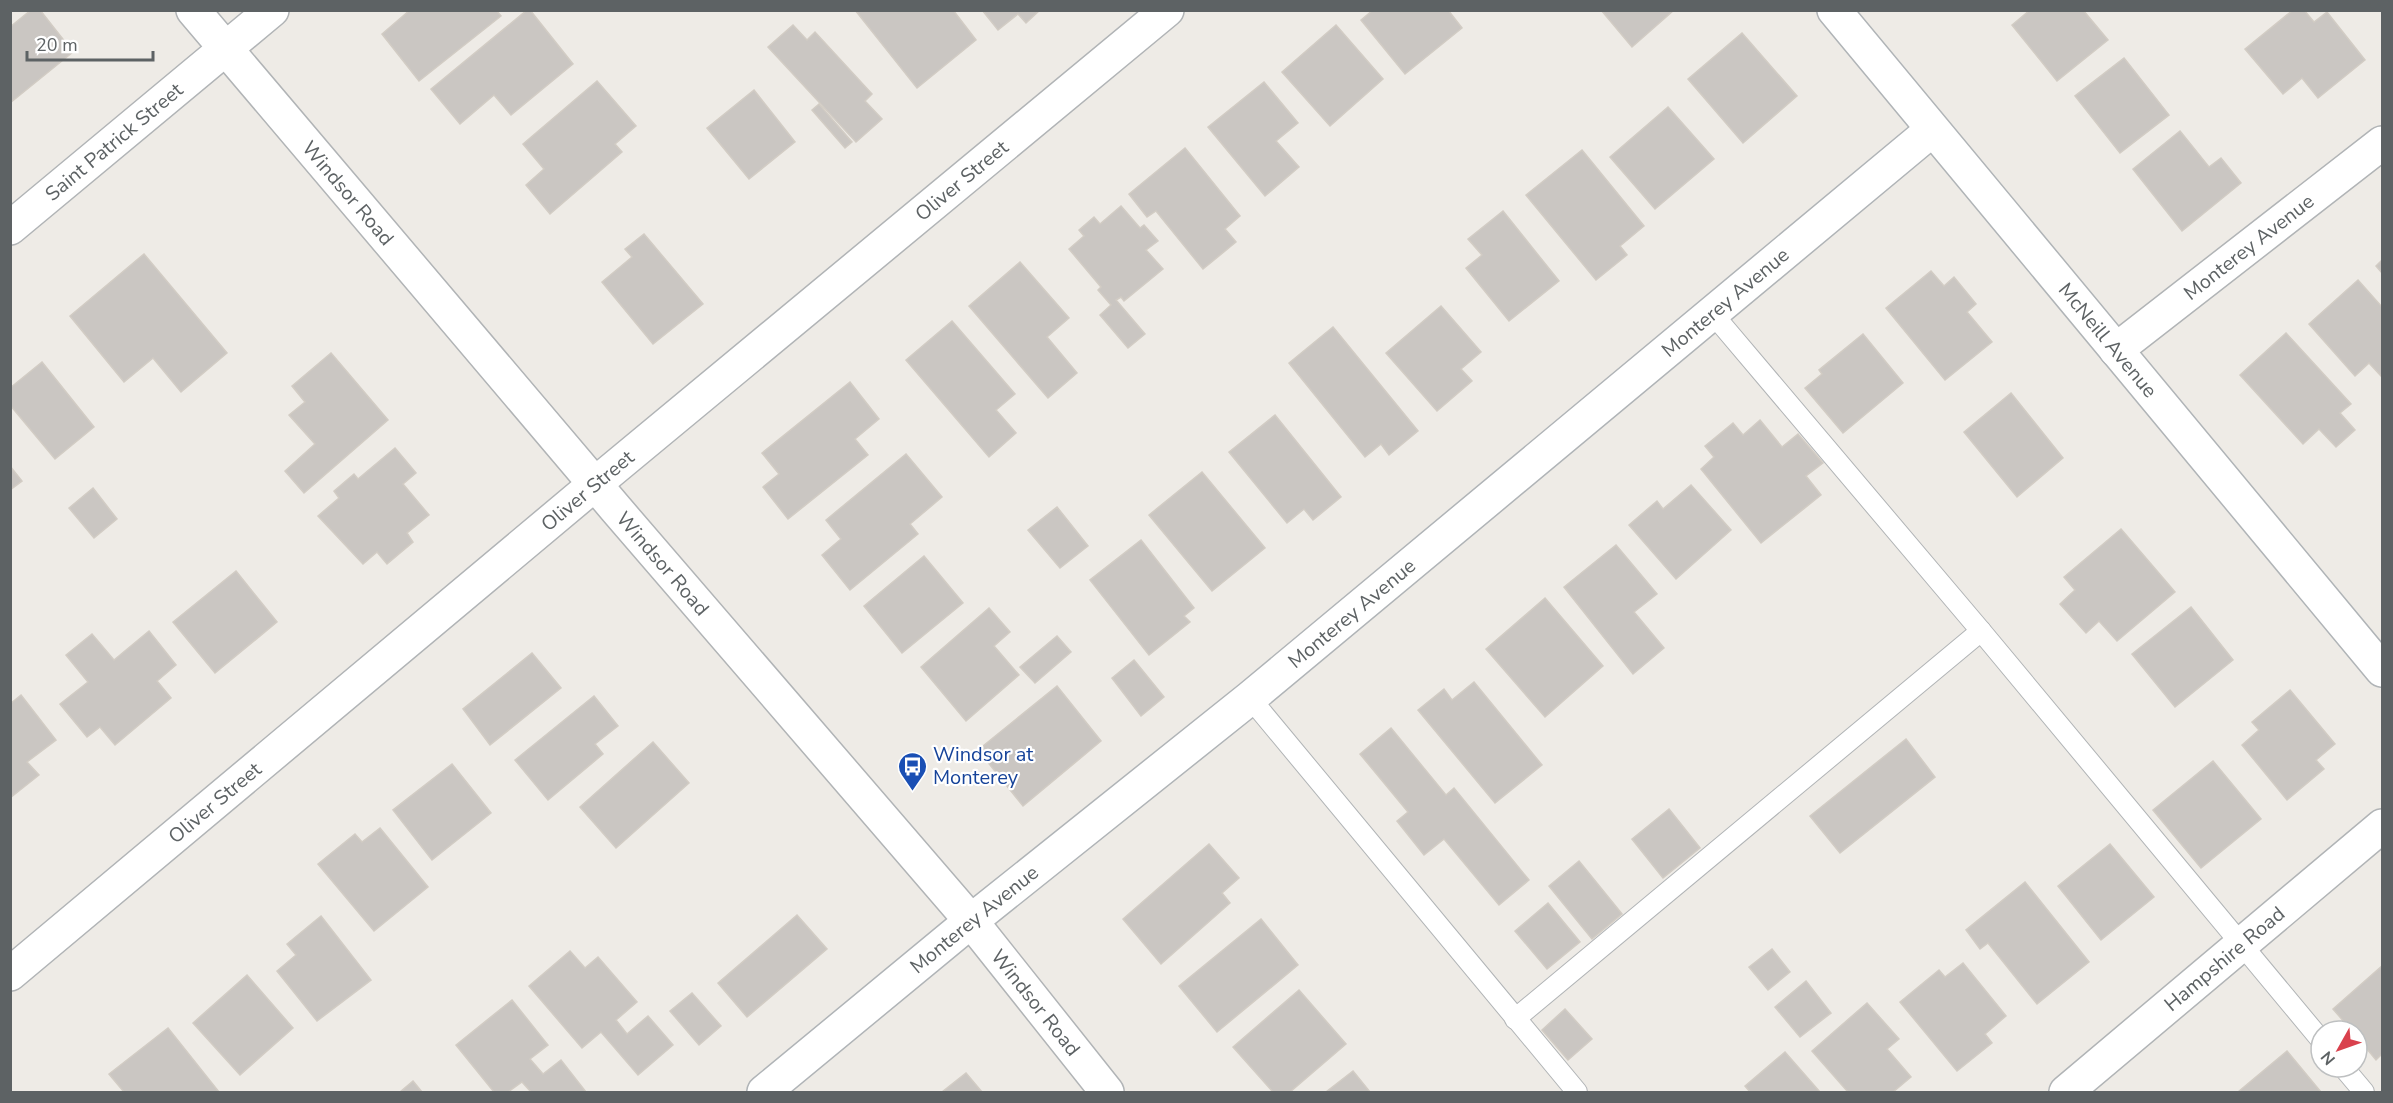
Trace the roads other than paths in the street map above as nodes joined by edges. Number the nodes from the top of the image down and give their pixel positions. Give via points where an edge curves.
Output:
1 (193, 10) edge
2 (272, 10) edge
3 (1167, 10) edge
4 (1834, 10) edge
5 (225, 50) junction
6 (1932, 130) junction
7 (2382, 143) edge
8 (10, 228) edge
9 (1712, 313) junction
10 (2116, 350) junction
11 (595, 484) junction
12 (1982, 631) junction
13 (2382, 670) edge
14 (1250, 698) junction
15 (2382, 826) edge
16 (971, 921) junction
17 (2241, 944) junction
18 (10, 974) edge
19 (1515, 1019) junction
20 (2309, 1026) edge
21 (2353, 1079) edge
22 (764, 1092) edge
23 (1107, 1092) edge
24 (1577, 1092) edge
25 (2066, 1092) edge
26 (2364, 1092) edge

1 - 5 street, Windsor Road
2 - 5 street, Saint Patrick Street
3 - 11 street, Oliver Street
4 - 6 street, McNeill Avenue
5 - 8 street, Saint Patrick Street
5 - 11 street, Windsor Road
6 - 9 street, Monterey Avenue
6 - 10 street, McNeill Avenue
7 - 10 street, Monterey Avenue
9 - 12 lane
9 - 14 street, Monterey Avenue
10 - 13 street, McNeill Avenue
11 - 16 street, Windsor Road
11 - 18 street, Oliver Street
12 - 17 lane
12 - 19 lane
14 - 16 street, Monterey Avenue
14 - 19 lane
15 - 17 street, Hampshire Road
16 - 22 street, Monterey Avenue
16 - 23 street, Windsor Road
17 - 20 lane
17 - 25 street, Hampshire Road
19 - 24 lane
21 - 26 lane

